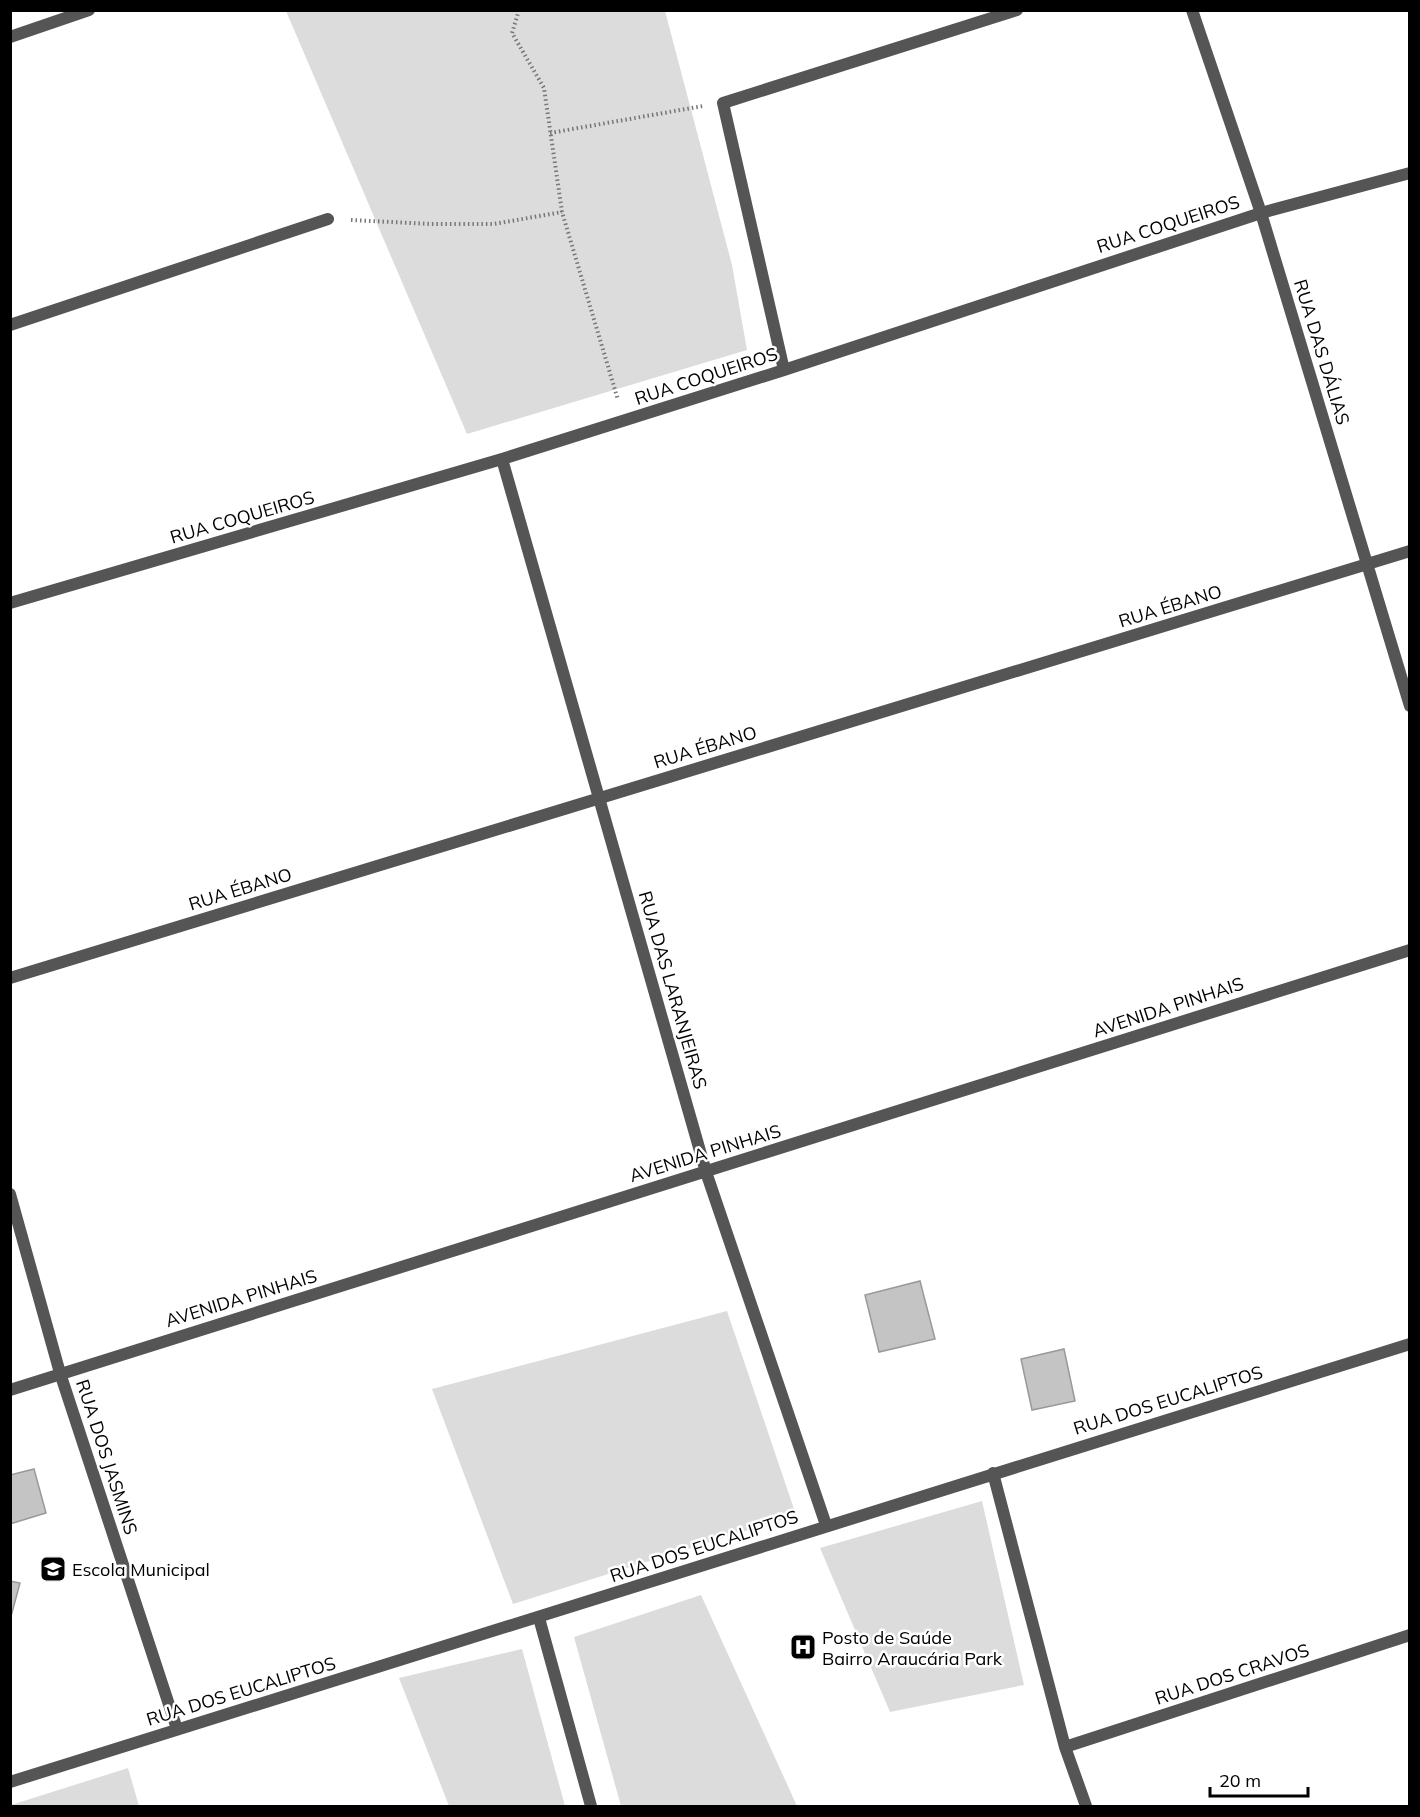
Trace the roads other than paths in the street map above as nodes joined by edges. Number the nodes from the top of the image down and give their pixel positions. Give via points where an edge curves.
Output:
1 (89, 10) edge
2 (1017, 10) edge
3 (1192, 10) edge
4 (10, 37) edge
5 (1410, 173) edge
6 (1261, 213) junction
7 (328, 219) road end
8 (10, 325) edge
9 (784, 370) junction
10 (502, 459) junction
11 (1410, 551) edge
12 (1368, 564) junction
13 (10, 603) edge
14 (1410, 706) edge
15 (600, 798) junction
16 (1410, 950) edge
17 (10, 978) edge
18 (706, 1172) junction
19 (10, 1194) edge
20 (1410, 1344) edge
21 (60, 1372) junction
22 (10, 1390) edge
23 (993, 1473) junction
24 (826, 1525) junction
25 (539, 1618) junction
26 (1410, 1635) edge
27 (177, 1729) junction
28 (1065, 1747) junction
29 (10, 1782) edge
30 (591, 1806) edge
31 (1086, 1806) edge

1 - 4 street
2 - 9 street via 723,103
3 - 6 street, RUA DAS DÁLIAS
5 - 6 street, RUA COQUEIROS
6 - 9 street, RUA COQUEIROS
6 - 12 street, RUA DAS DÁLIAS
7 - 8 street
9 - 10 street, RUA COQUEIROS
10 - 13 street, RUA COQUEIROS
10 - 15 street, RUA DAS LARANJEIRAS
11 - 12 street, RUA ÉBANO
12 - 14 street, RUA DAS DÁLIAS
12 - 15 street, RUA ÉBANO
15 - 17 street, RUA ÉBANO
15 - 18 street, RUA DAS LARANJEIRAS
16 - 18 street, AVENIDA PINHAIS
18 - 21 street, AVENIDA PINHAIS
18 - 24 street, RUA DAS LARANJEIRAS
19 - 21 street, RUA DOS JASMINS
20 - 23 street, RUA DOS EUCALIPTOS
21 - 22 street, AVENIDA PINHAIS
21 - 27 street, RUA DOS JASMINS
23 - 24 street, RUA DOS EUCALIPTOS
23 - 28 street
24 - 25 street, RUA DOS EUCALIPTOS
25 - 27 street, RUA DOS EUCALIPTOS
25 - 30 street
26 - 28 street, RUA DOS CRAVOS
27 - 29 street, RUA DOS EUCALIPTOS
28 - 31 street

